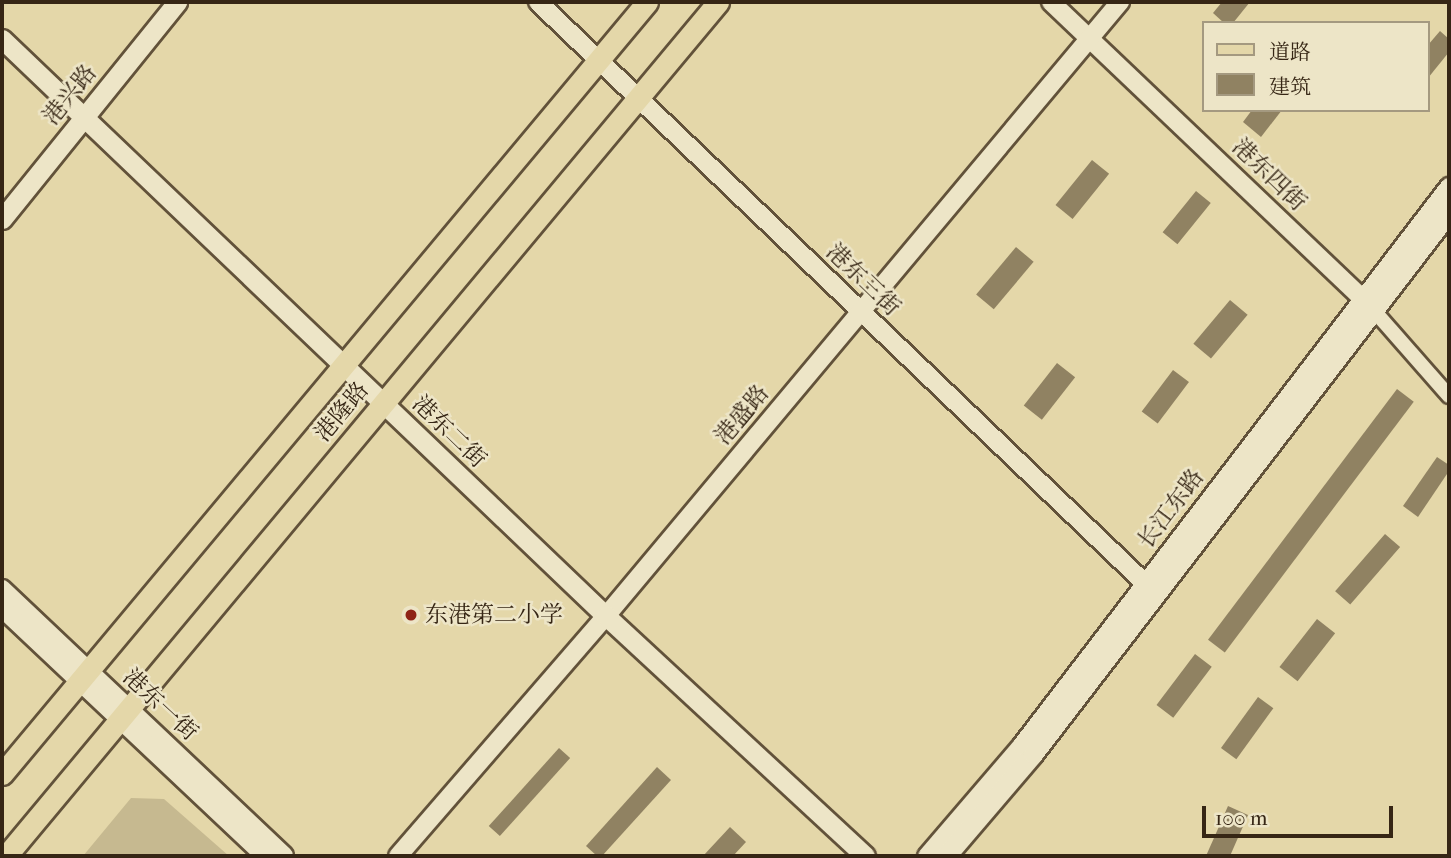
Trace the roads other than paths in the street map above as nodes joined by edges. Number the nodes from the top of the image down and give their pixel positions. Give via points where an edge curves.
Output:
1 (177, 2) edge
2 (537, 2) edge
3 (647, 2) edge
4 (718, 2) edge
5 (1051, 2) edge
6 (1120, 2) edge
7 (1089, 38) junction
8 (2, 39) edge
9 (598, 60) junction
10 (638, 98) junction
11 (85, 116) junction
12 (1449, 187) edge
13 (1449, 212) edge
14 (2, 219) edge
15 (1368, 304) junction
16 (861, 311) junction
17 (343, 366) junction
18 (1449, 396) edge
19 (383, 403) junction
20 (2, 589) edge
21 (1150, 589) junction
22 (2, 608) edge
23 (606, 616) junction
24 (84, 676) junction
25 (124, 714) junction
26 (2, 774) edge
27 (6, 856) edge
28 (264, 856) edge
29 (284, 856) edge
30 (398, 856) edge
31 (865, 856) edge
32 (927, 856) edge
33 (946, 856) edge

1 - 11 main road, 港兴路
2 - 9 street, 港东三街
3 - 9 main road, 港隆路
4 - 10 main road, 港隆路
5 - 7 street, 港东四街
6 - 7 street, 港盛路
7 - 15 street, 港东四街
7 - 16 street, 港盛路
8 - 11 main road, 港东二街
9 - 10 street, 港东三街
9 - 17 main road, 港隆路
10 - 16 street, 港东三街
10 - 19 main road, 港隆路
11 - 14 main road, 港兴路
11 - 17 main road, 港东二街
12 - 15 main road, 长江东路
13 - 15 main road, 长江东路
15 - 18 street
15 - 21 main road, 长江东路
16 - 21 street, 港东三街
16 - 23 street, 港盛路
17 - 19 main road, 港东二街
17 - 24 main road, 港隆路
19 - 23 main road, 港东二街
19 - 25 main road, 港隆路
20 - 24 street, 港东一街
21 - 32 main road, 长江东路
21 - 33 main road, 长江东路 via 1033,754
22 - 24 street, 港东一街
23 - 30 street, 港盛路
23 - 31 main road, 港东二街
24 - 25 street, 港东一街
24 - 26 main road, 港隆路
25 - 27 main road, 港隆路
25 - 28 street, 港东一街
25 - 29 street, 港东一街

